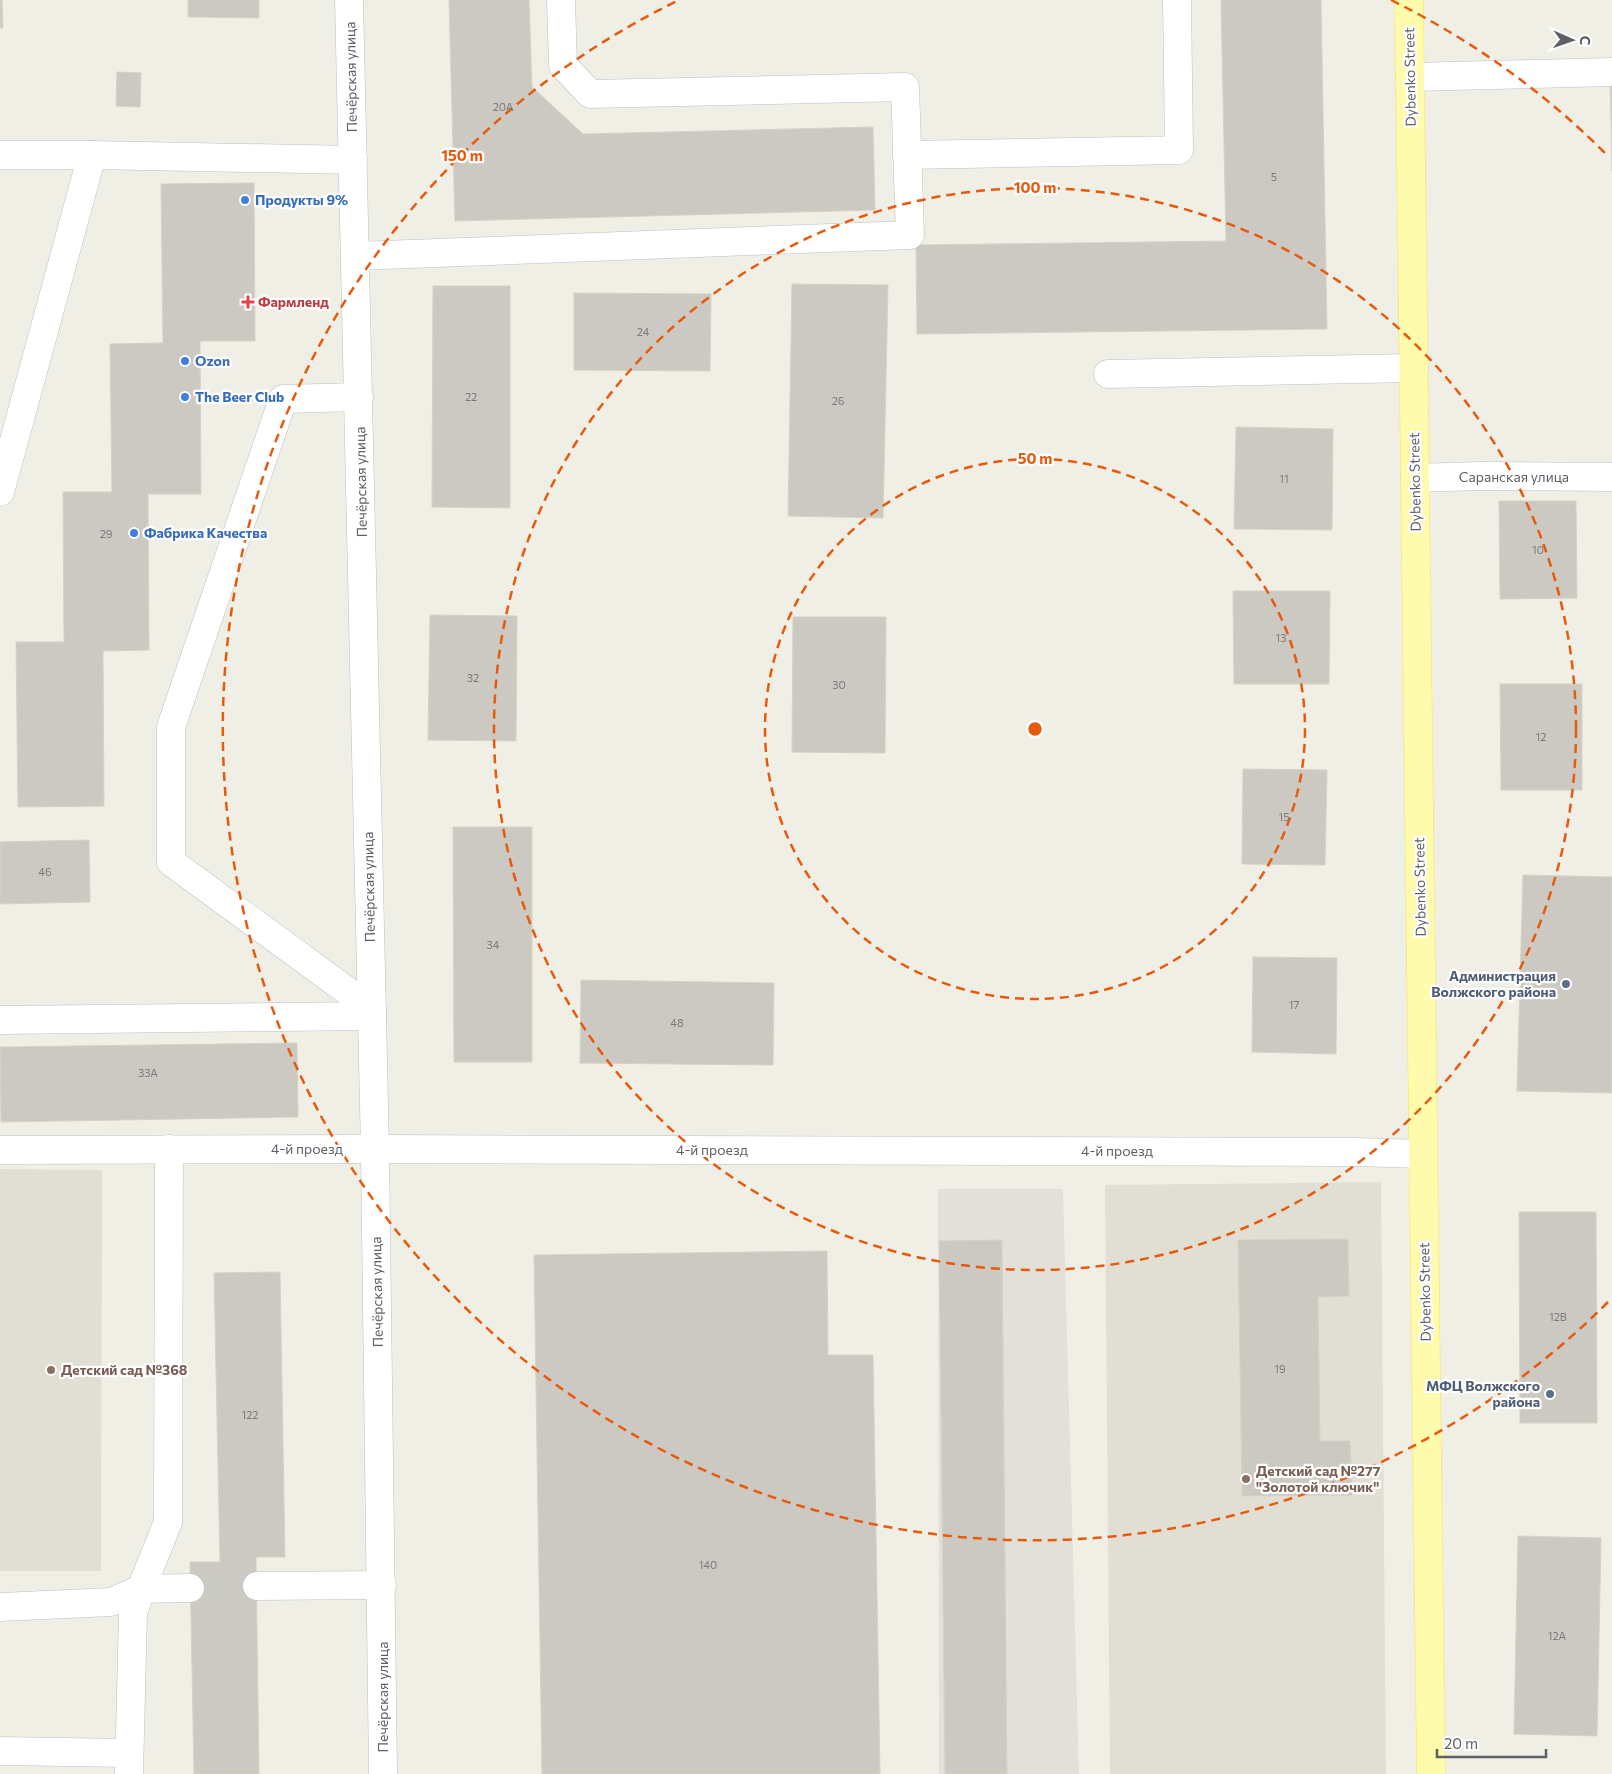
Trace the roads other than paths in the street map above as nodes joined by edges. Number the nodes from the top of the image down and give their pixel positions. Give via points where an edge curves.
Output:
1 (349, 0) edge
2 (561, 0) edge
3 (1177, 0) edge
4 (1409, 0) edge
5 (1612, 72) edge
6 (1410, 77) junction
7 (0, 155) edge
8 (92, 155) junction
9 (907, 155) junction
10 (353, 160) junction
11 (356, 256) junction
12 (1414, 368) junction
13 (1108, 374) dead end
14 (359, 397) junction
15 (1612, 477) edge
16 (1415, 478) junction
17 (0, 492) edge
18 (372, 1012) junction
19 (0, 1020) edge
20 (169, 1149) junction
21 (375, 1149) junction
22 (0, 1150) edge
23 (1423, 1154) junction
24 (382, 1585) junction
25 (256, 1586) tunnel mouth
26 (141, 1588) junction
27 (190, 1588) tunnel mouth
28 (0, 1607) edge
29 (0, 1751) edge
30 (129, 1763) edge
31 (383, 1774) edge
32 (1431, 1774) edge

1 - 10 street, Печёрская улица
2 - 9 street via 563,65 590,94 905,87
3 - 9 street via 1179,150
4 - 6 main road, Dybenko Street
5 - 6 street
6 - 12 main road, Dybenko Street
7 - 8 street
8 - 10 street
8 - 17 street
9 - 11 street via 910,235
10 - 11 street, Печёрская улица
11 - 14 street, Печёрская улица
12 - 13 street
12 - 16 main road, Dybenko Street
14 - 18 street, Печёрская улица
14 - 18 street via 283,399 171,727 171,862
15 - 16 street, Саранская улица
16 - 23 main road, Dybenko Street
18 - 19 street
18 - 21 street, Печёрская улица
20 - 21 street, 4-й проезд
20 - 22 street, 4-й проезд
20 - 26 street via 168,1522
21 - 23 street, 4-й проезд
21 - 24 street, Печёрская улица
23 - 32 main road, Dybenko Street
24 - 25 street
24 - 31 street, Печёрская улица
26 - 27 street
26 - 28 street via 111,1602
26 - 30 street via 133,1613
29 - 30 street

